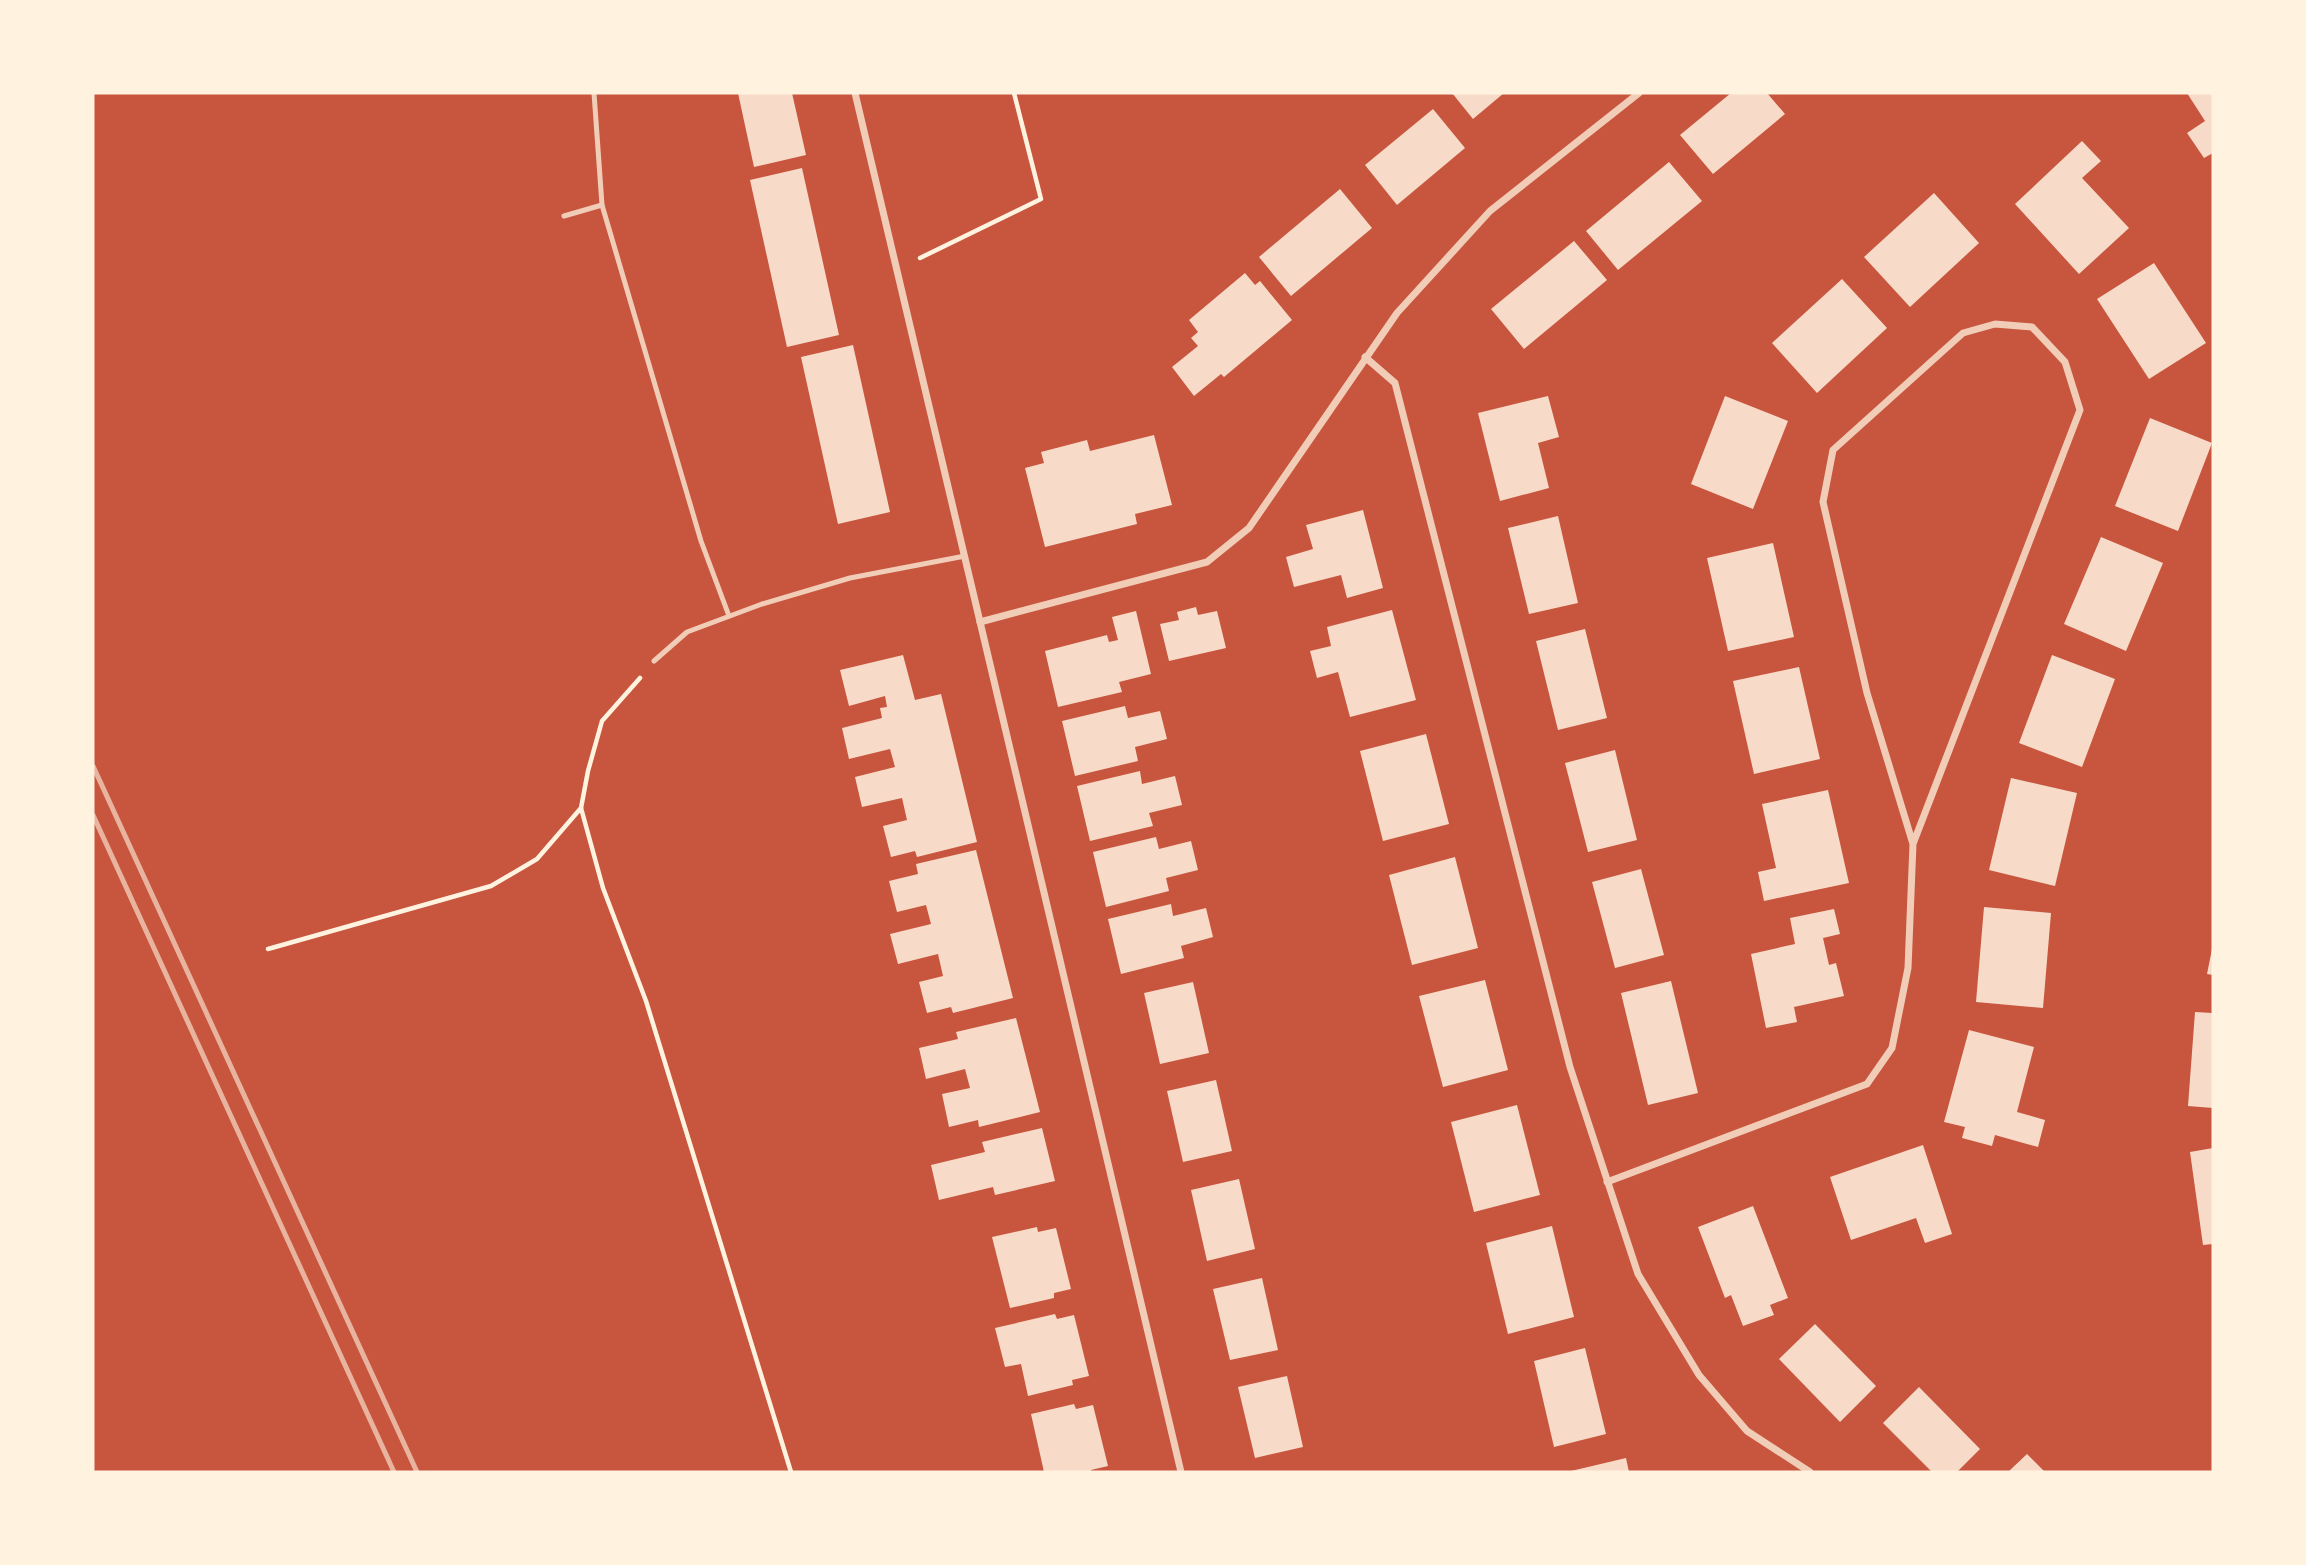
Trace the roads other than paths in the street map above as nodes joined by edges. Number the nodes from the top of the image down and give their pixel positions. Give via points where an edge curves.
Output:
1 (594, 93) edge
2 (856, 93) edge
3 (1639, 93) edge
4 (602, 205) junction
5 (564, 216) dead end
6 (1365, 357) junction
7 (965, 556) junction
8 (729, 617) junction
9 (980, 622) junction
10 (654, 661) road end
11 (1913, 844) junction
12 (1607, 1182) junction
13 (1181, 1472) edge
14 (1810, 1472) edge

1 - 4 lane
2 - 7 street
3 - 6 street via 1490,211 1397,313
4 - 5 lane
4 - 8 lane via 701,541
6 - 9 street via 1249,528 1207,562
6 - 12 street via 1395,383 1570,1067
7 - 8 lane via 850,578
7 - 9 street
8 - 10 lane via 687,632
9 - 13 street
11 - 11 street via 1867,693 1823,502 1833,450 1963,333 1996,324 2032,327 2065,362 2080,410
11 - 12 street via 1908,968 1892,1048 1867,1084
12 - 14 street via 1638,1274 1699,1375 1747,1431

